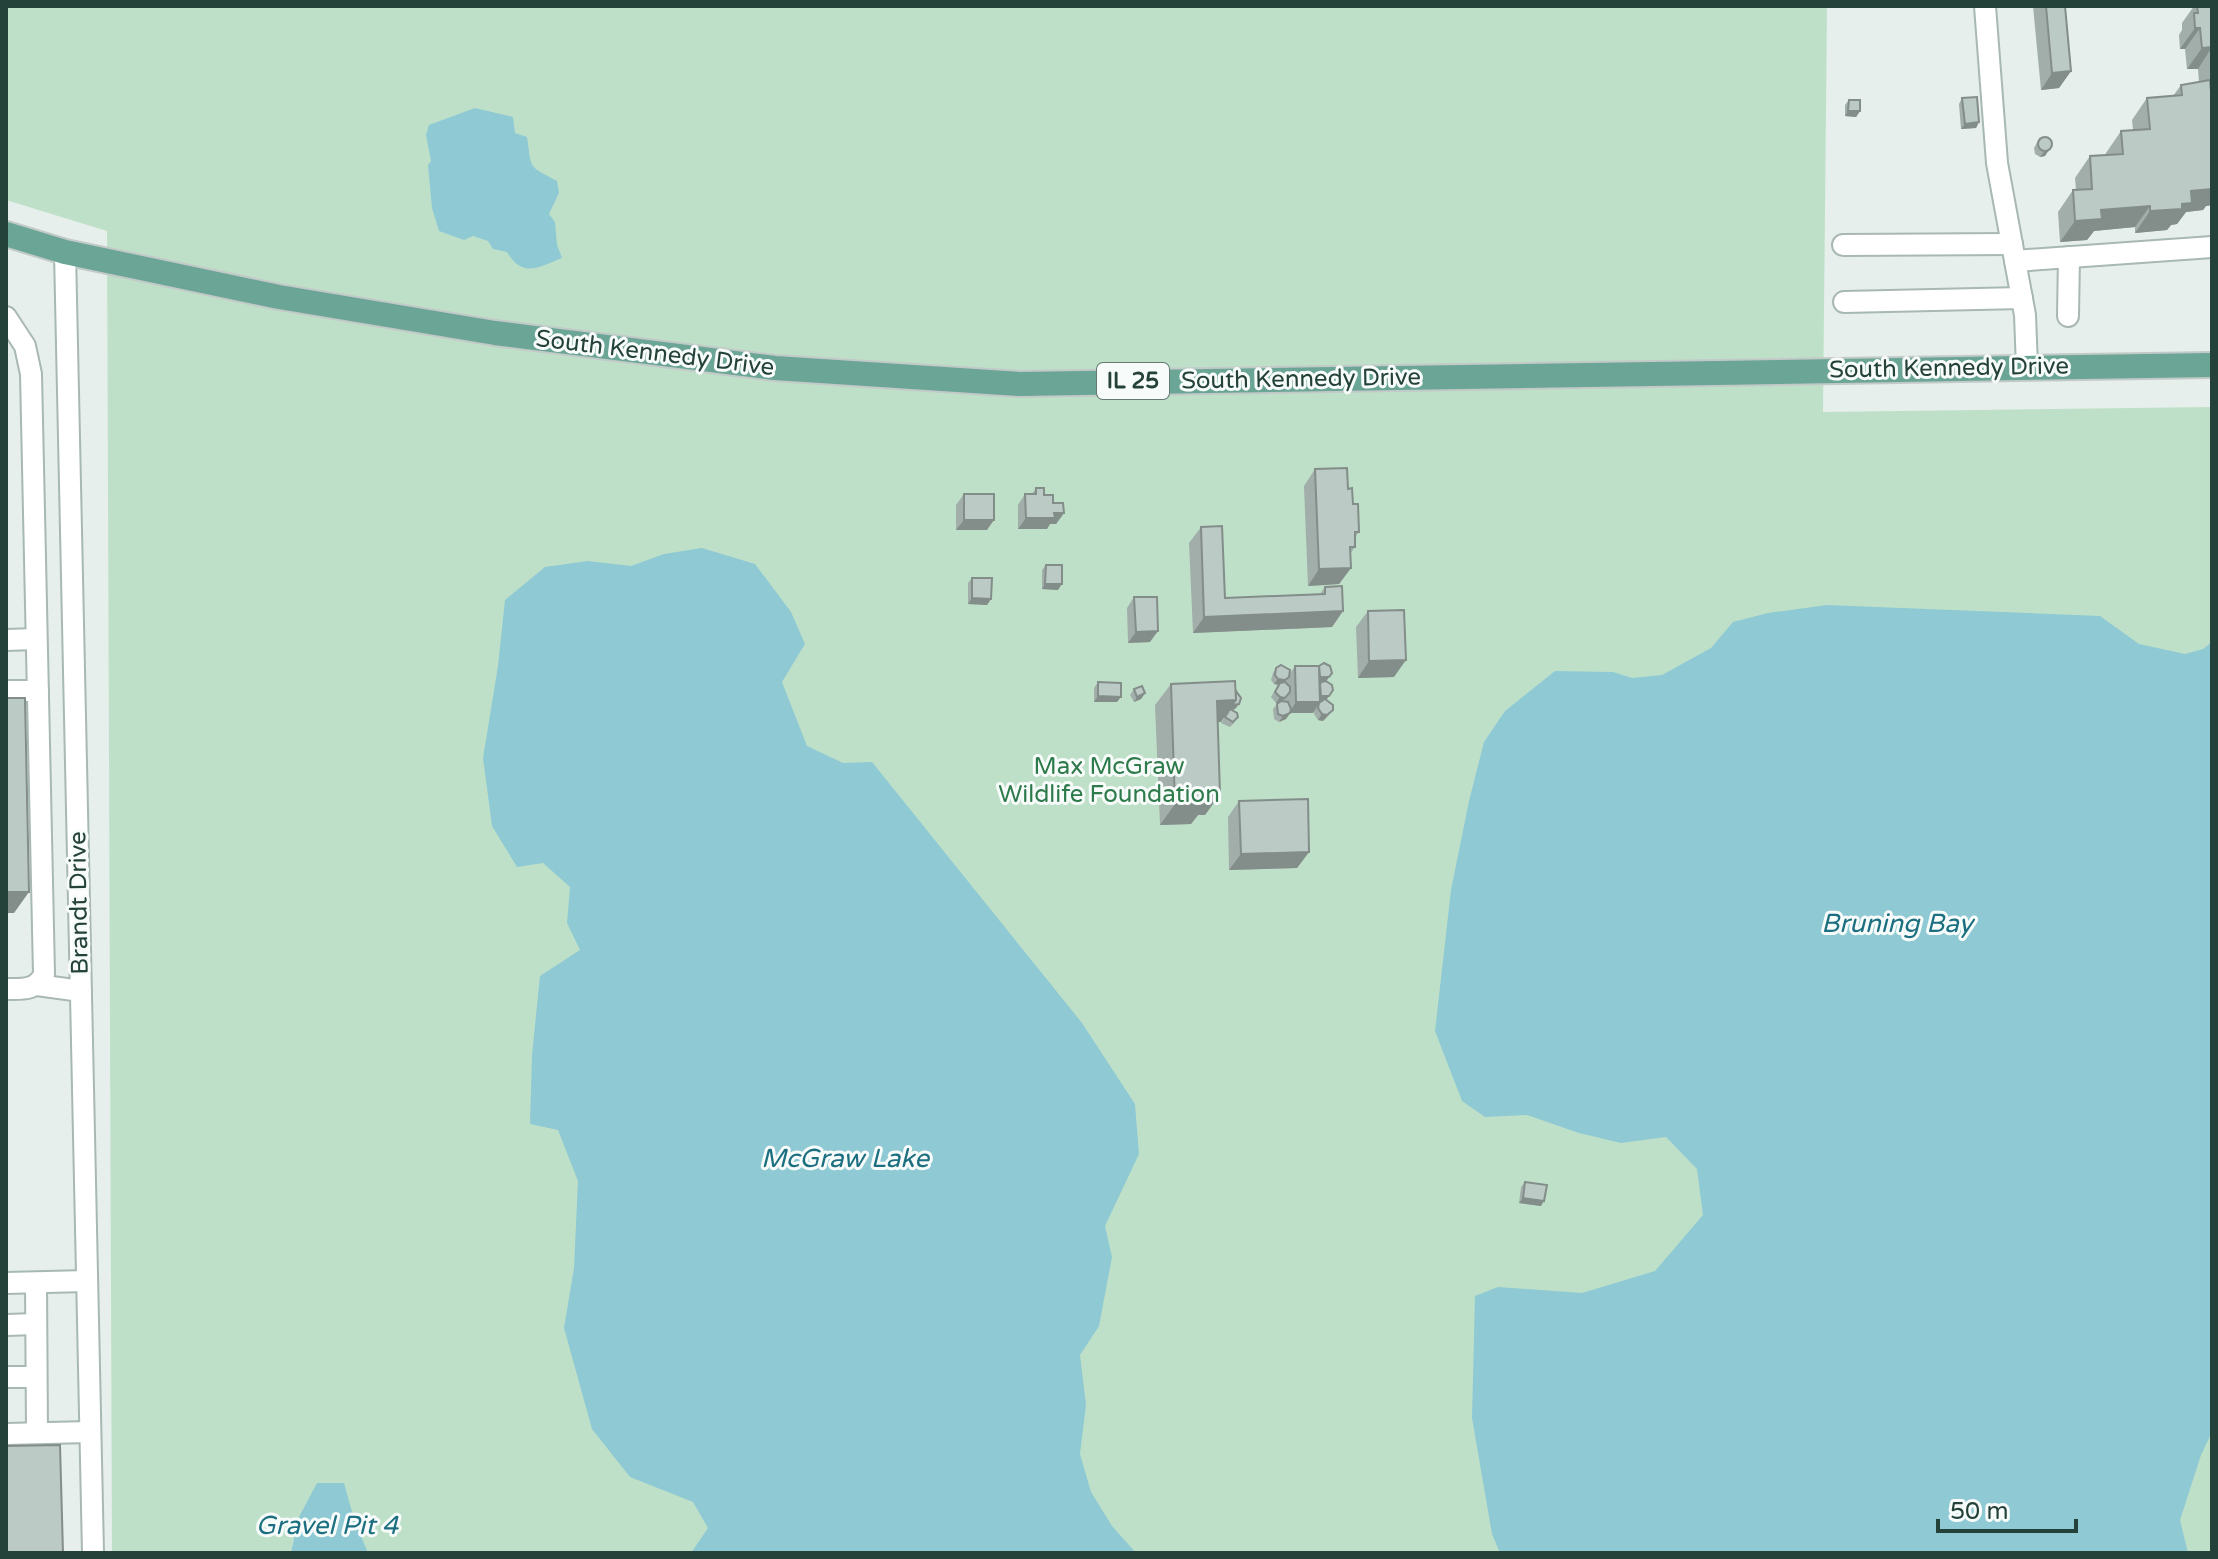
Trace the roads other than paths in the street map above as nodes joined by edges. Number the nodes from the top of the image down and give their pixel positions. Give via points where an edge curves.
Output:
1 (1985, 6) edge
2 (6, 234) edge
3 (1843, 245) dead end
4 (2212, 247) edge
5 (65, 252) junction
6 (2013, 252) junction
7 (2069, 257) junction
8 (2022, 298) junction
9 (1844, 302) dead end
10 (2068, 316) dead end
11 (6, 317) edge
12 (2212, 365) edge
13 (2027, 367) junction
14 (73, 635) junction
15 (36, 637) junction
16 (6, 640) edge
17 (6, 691) edge
18 (38, 691) junction
19 (42, 904) junction
20 (79, 904) junction
21 (37, 985) junction
22 (6, 989) edge
23 (81, 991) junction
24 (87, 1281) junction
25 (6, 1283) edge
26 (36, 1283) junction
27 (36, 1324) junction
28 (6, 1325) edge
29 (6, 1377) edge
30 (36, 1377) junction
31 (90, 1432) junction
32 (37, 1433) junction
33 (6, 1434) edge
34 (93, 1553) edge

1 - 6 street via 1997,163
2 - 5 main road, IL 25
3 - 6 street
4 - 7 street
5 - 13 main road, South Kennedy Drive / IL 25 via 279,297 495,333 775,368 1020,384
5 - 14 street, Brandt Drive
6 - 7 street
6 - 8 street
7 - 10 street
8 - 9 street
8 - 13 street
11 - 15 street via 21,337 30,367
12 - 13 main road, South Kennedy Drive / IL 25
14 - 15 street
14 - 20 street, Brandt Drive
15 - 16 street
15 - 18 street
17 - 18 street
18 - 19 street
19 - 20 street
19 - 21 street via 44,974
20 - 23 street, Brandt Drive
21 - 22 street
21 - 23 street
23 - 24 street, Brandt Drive
24 - 26 street
24 - 31 street, Brandt Drive
25 - 26 street
26 - 27 street
27 - 28 street
27 - 30 street
29 - 30 street
30 - 32 street
31 - 32 street
31 - 34 street, Brandt Drive
32 - 33 street

